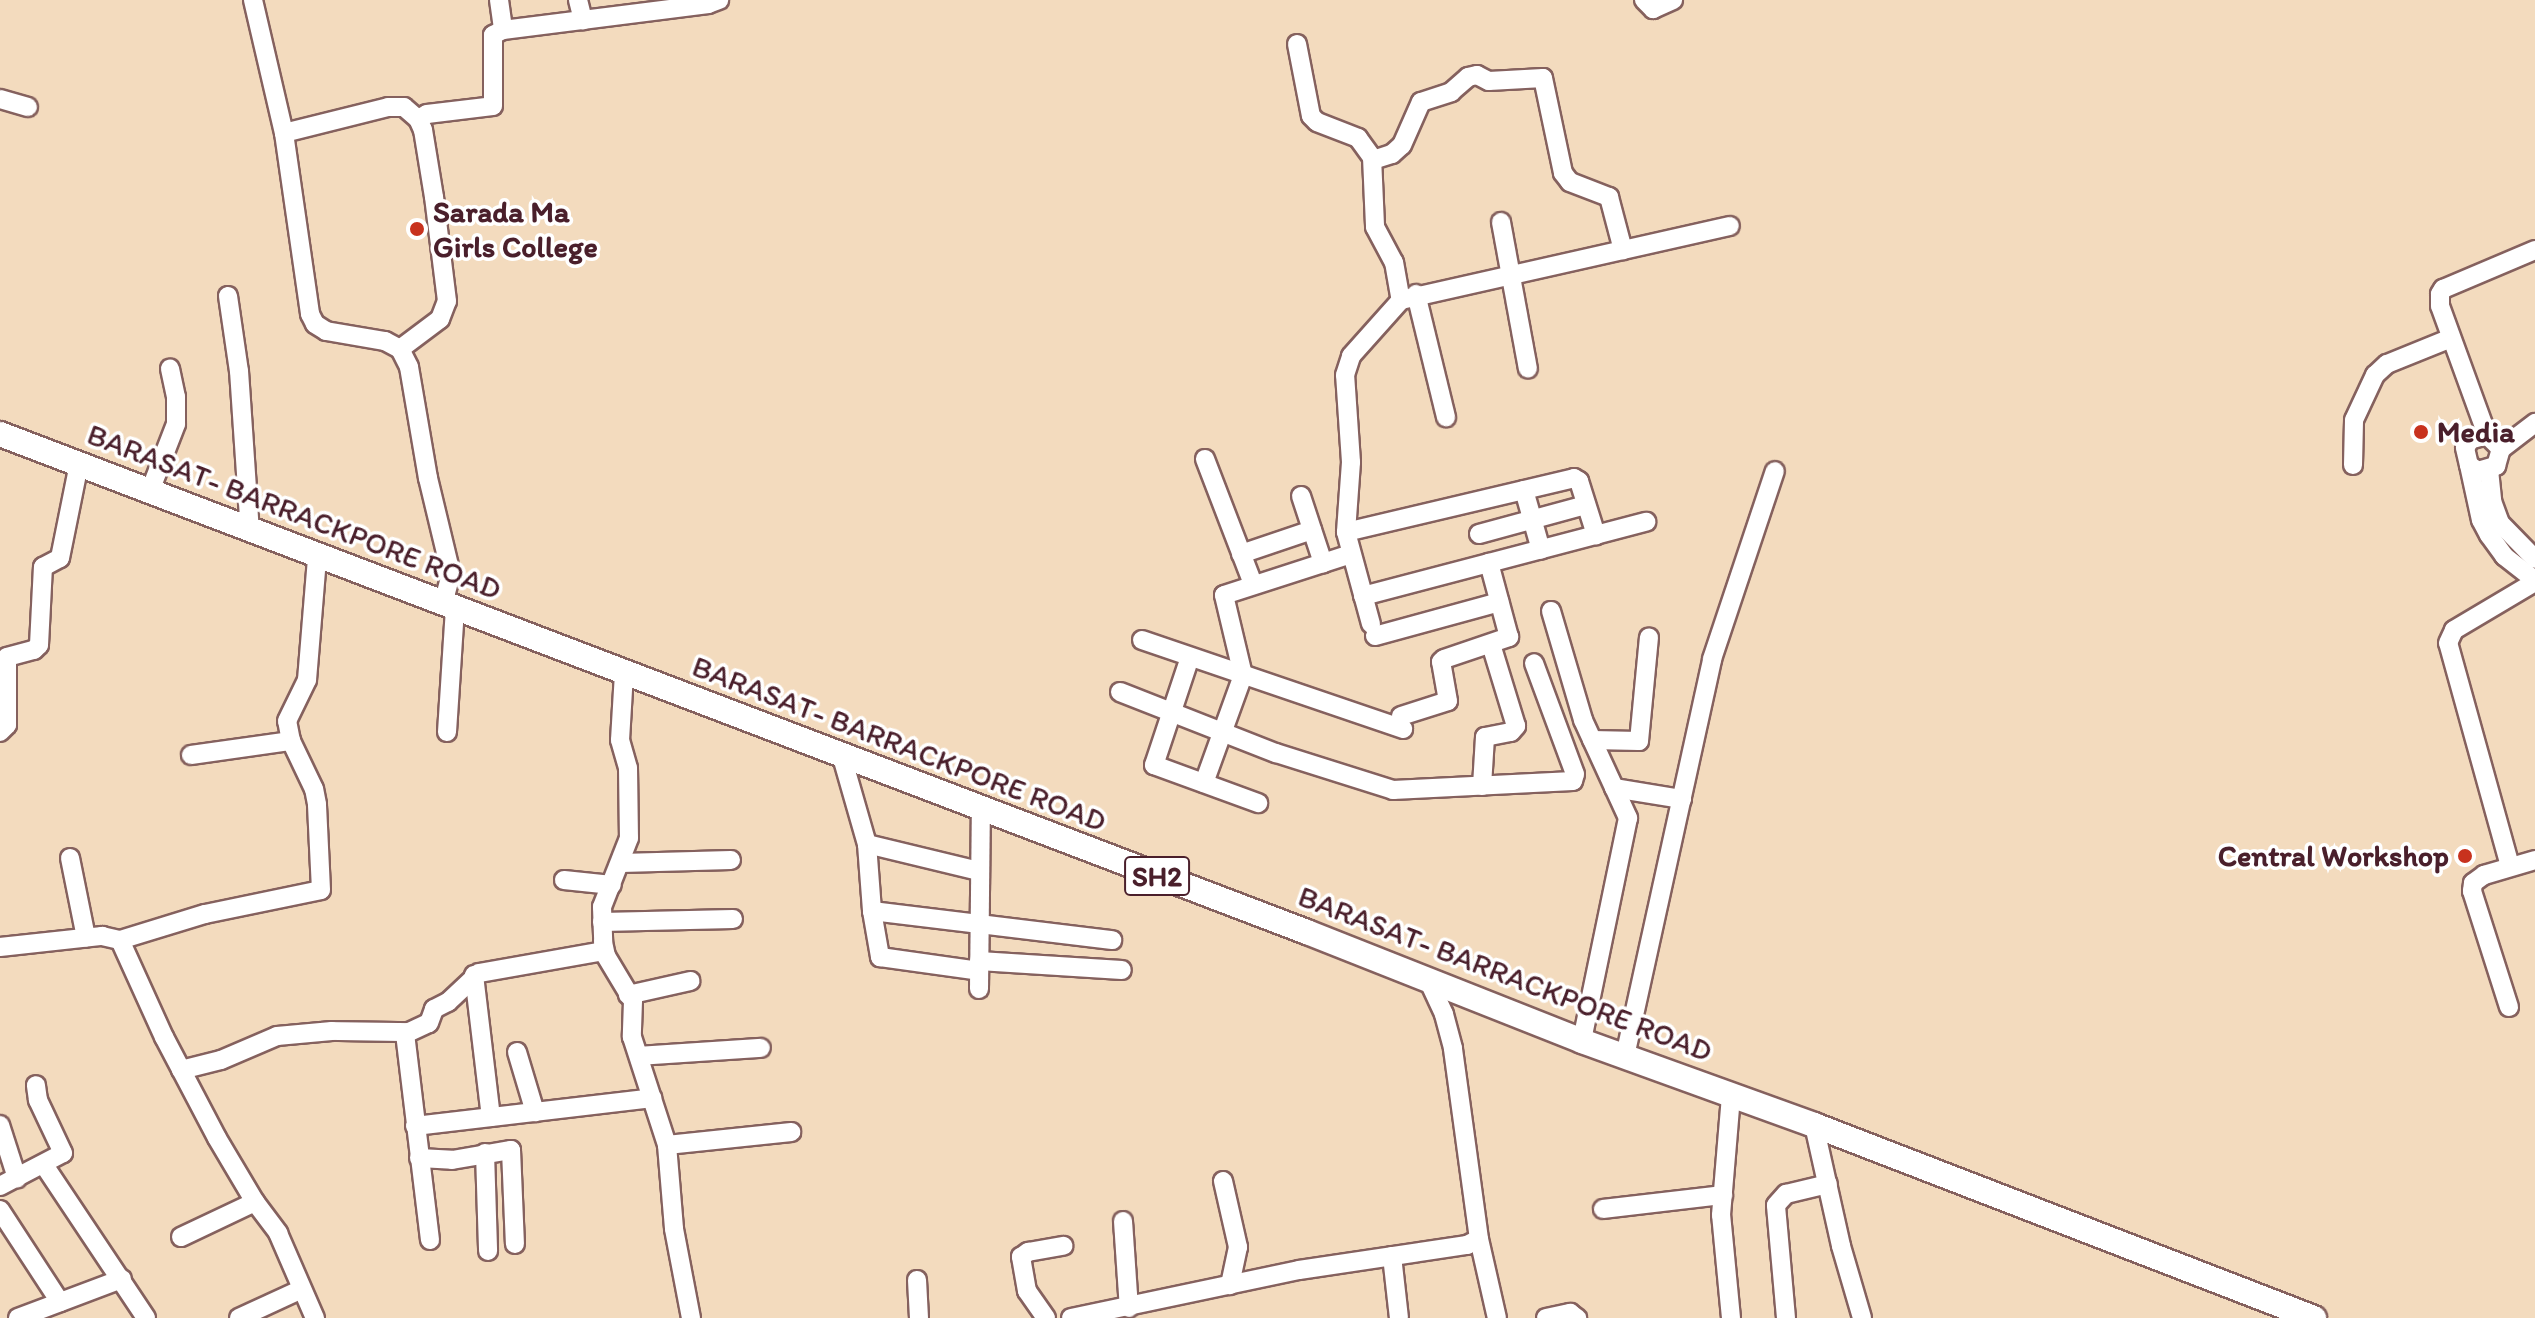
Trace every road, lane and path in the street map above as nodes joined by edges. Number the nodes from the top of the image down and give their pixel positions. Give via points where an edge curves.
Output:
1 (253, 0) edge
2 (499, 0) edge
3 (578, 0) edge
4 (719, 0) edge
5 (1644, 0) edge
6 (1673, 0) edge
7 (583, 20) junction
8 (503, 30) junction
9 (1297, 44) dead end
10 (0, 99) edge
11 (28, 107) dead end
12 (418, 119) junction
13 (284, 133) junction
14 (1373, 160) junction
15 (1501, 222) dead end
16 (1730, 226) dead end
17 (1623, 250) junction
18 (2535, 250) edge
19 (1511, 273) junction
20 (228, 296) dead end
21 (1408, 297) junction
22 (2451, 338) junction
23 (400, 349) junction
24 (170, 369) dead end
25 (1528, 369) dead end
26 (1446, 417) dead end
27 (2535, 423) edge
28 (0, 434) edge
29 (2487, 435) junction
30 (2501, 449) junction
31 (1205, 459) dead end
32 (79, 464) junction
33 (2353, 465) dead end
34 (2469, 465) junction
35 (2489, 470) junction
36 (1775, 471) dead end
37 (1524, 490) junction
38 (150, 491) junction
39 (1301, 496) dead end
40 (1586, 505) junction
41 (1532, 519) junction
42 (1646, 522) dead end
43 (1312, 530) junction
44 (250, 532) junction
45 (1346, 532) junction
46 (1479, 534) dead end
47 (1596, 535) junction
48 (1541, 550) junction
49 (1241, 554) junction
50 (1351, 554) junction
51 (317, 558) junction
52 (2535, 559) edge
53 (1323, 563) junction
54 (1489, 563) junction
55 (2535, 581) edge
56 (1253, 584) junction
57 (1363, 596) junction
58 (1499, 602) junction
59 (449, 605) junction
60 (1551, 611) dead end
61 (1649, 637) dead end
62 (1142, 640) dead end
63 (1491, 644) junction
64 (1190, 657) junction
65 (1534, 663) dead end
66 (624, 673) junction
67 (1243, 675) junction
68 (1120, 692) dead end
69 (1172, 713) junction
70 (0, 732) edge
71 (447, 732) dead end
72 (1222, 733) junction
73 (1592, 740) junction
74 (291, 741) junction
75 (191, 755) dead end
76 (842, 757) junction
77 (1204, 783) junction
78 (1482, 786) junction
79 (1614, 788) junction
80 (1682, 799) junction
81 (1258, 803) dead end
82 (981, 809) junction
83 (867, 844) junction
84 (70, 858) dead end
85 (731, 860) dead end
86 (2535, 860) edge
87 (621, 863) junction
88 (2510, 866) junction
89 (979, 871) junction
90 (564, 880) dead end
91 (612, 885) junction
92 (872, 911) junction
93 (733, 919) dead end
94 (602, 922) junction
95 (979, 926) junction
96 (86, 937) junction
97 (120, 940) junction
98 (1112, 940) dead end
99 (0, 947) edge
100 (604, 951) junction
101 (1122, 970) dead end
102 (979, 974) junction
103 (474, 975) junction
104 (1428, 979) junction
105 (690, 981) dead end
106 (628, 995) junction
107 (2509, 1007) dead end
108 (408, 1032) junction
109 (1582, 1041) junction
110 (761, 1048) dead end
111 (517, 1052) dead end
112 (639, 1056) junction
113 (1625, 1056) junction
114 (181, 1070) junction
115 (36, 1085) dead end
116 (1731, 1095) junction
117 (652, 1098) junction
118 (535, 1112) junction
119 (491, 1117) junction
120 (0, 1125) edge
121 (1814, 1125) junction
122 (415, 1126) junction
123 (791, 1132) dead end
124 (667, 1145) junction
125 (485, 1153) junction
126 (419, 1158) junction
127 (44, 1165) junction
128 (17, 1178) junction
129 (1223, 1181) dead end
130 (1828, 1184) junction
131 (0, 1186) edge
132 (1723, 1195) junction
133 (255, 1202) junction
134 (1603, 1209) dead end
135 (0, 1210) edge
136 (1123, 1221) dead end
137 (181, 1237) dead end
138 (1479, 1239) junction
139 (430, 1240) dead end
140 (515, 1244) dead end
141 (1063, 1246) dead end
142 (488, 1251) dead end
143 (1392, 1256) junction
144 (122, 1279) junction
145 (917, 1280) dead end
146 (1230, 1285) junction
147 (302, 1289) junction
148 (60, 1302) junction
149 (1129, 1308) junction
150 (1150, 1310) edge
151 (2268, 1310) edge
152 (18, 1318) edge
153 (146, 1318) edge
154 (239, 1318) edge
155 (315, 1318) edge
156 (691, 1318) edge
157 (919, 1318) edge
158 (1046, 1318) edge
159 (1071, 1318) edge
160 (1399, 1318) edge
161 (1497, 1318) edge
162 (1546, 1318) edge
163 (1577, 1318) edge
164 (1731, 1318) edge
165 (1786, 1318) edge
166 (1862, 1318) edge
167 (2314, 1318) edge

1 - 13 street
2 - 8 street
3 - 7 street
4 - 7 street
5 - 6 street via 1653,9
7 - 8 street
8 - 12 street via 492,39 493,106
9 - 14 street via 1311,116 1358,138
10 - 11 street
12 - 13 street via 404,107 388,107
12 - 23 street via 447,301 440,319
13 - 23 street via 304,283 315,324
14 - 17 street via 1402,145 1421,102 1451,92 1468,77 1543,78 1563,173 1570,182 1609,197
14 - 21 street via 1375,227
15 - 19 street
16 - 17 street
17 - 19 street
18 - 22 street via 2443,289 2440,306
19 - 21 street
19 - 25 street
20 - 44 street
21 - 26 street
21 - 45 street via 1347,365 1351,462
22 - 29 street
22 - 33 street via 2387,364 2375,375 2354,420
23 - 59 street via 409,367 451,574
24 - 38 street via 176,424
27 - 30 street
28 - 32 main road, BARASAT- BARRACKPORE ROAD / SH2
29 - 30 street
29 - 34 street via 2470,440 2465,457
30 - 35 street via 2496,466
31 - 49 street
32 - 38 main road, BARASAT- BARRACKPORE ROAD / SH2
32 - 70 street via 60,558 43,567 39,645 7,657 7,725
34 - 35 street
34 - 55 street via 2489,535 2504,556
35 - 52 street via 2500,523
36 - 80 street via 1724,617
37 - 40 street via 1577,479
37 - 41 street
37 - 45 street
38 - 44 main road, BARASAT- BARRACKPORE ROAD / SH2
39 - 43 street
40 - 41 street
40 - 47 street
41 - 46 street
41 - 48 street
42 - 47 street
43 - 49 street
43 - 53 street
44 - 51 main road, BARASAT- BARRACKPORE ROAD / SH2
45 - 50 street
47 - 48 street
48 - 54 street
49 - 56 street
50 - 53 street
50 - 57 street
51 - 59 main road, BARASAT- BARRACKPORE ROAD / SH2
51 - 74 street via 307,680 287,721
53 - 56 street
54 - 57 street
54 - 58 street
55 - 88 street via 2454,630 2448,643
56 - 67 street via 1227,592 1223,600
57 - 58 street via 1373,630
58 - 63 street via 1509,637
59 - 66 main road, BARASAT- BARRACKPORE ROAD / SH2
59 - 71 street
60 - 73 street
61 - 73 street via 1639,741
62 - 64 street
63 - 67 street via 1444,659 1448,701 1402,723
63 - 78 street via 1516,726 1485,737
64 - 67 street
64 - 69 street
65 - 78 street via 1575,778
66 - 76 main road, BARASAT- BARRACKPORE ROAD / SH2
66 - 87 street via 620,740 628,768 629,838
67 - 72 street
68 - 69 street
69 - 72 street
69 - 77 street via 1154,765
72 - 77 street
72 - 78 street via 1393,790
73 - 79 street
74 - 75 street
74 - 97 street via 317,804 321,890 205,914
76 - 82 main road, BARASAT- BARRACKPORE ROAD / SH2
76 - 83 street
77 - 81 street
79 - 80 street
79 - 109 street via 1628,821
80 - 113 street
82 - 89 street
82 - 104 main road, BARASAT- BARRACKPORE ROAD / SH2
83 - 89 street
83 - 92 street
84 - 96 street
85 - 87 street
86 - 88 street
87 - 91 street
88 - 107 street via 2478,878 2472,891
89 - 95 street
90 - 91 street
91 - 94 street
92 - 95 street
92 - 102 street via 880,957
93 - 94 street
94 - 100 street
95 - 98 street
95 - 102 street
96 - 97 street
96 - 99 street
97 - 114 street
100 - 103 street
100 - 106 street
101 - 102 street
103 - 108 street via 434,1009 429,1023
103 - 119 street
104 - 109 main road, BARASAT- BARRACKPORE ROAD / SH2
104 - 138 street via 1453,1048
105 - 106 street
106 - 112 street
108 - 114 street via 277,1036
108 - 122 street
109 - 113 main road, BARASAT- BARRACKPORE ROAD / SH2
110 - 112 street
111 - 118 street
112 - 117 street
113 - 116 main road, BARASAT- BARRACKPORE ROAD / SH2
114 - 133 street
115 - 127 street via 63,1153
116 - 121 main road, BARASAT- BARRACKPORE ROAD / SH2
116 - 132 street
117 - 118 street
117 - 124 street
118 - 119 street
119 - 122 street
120 - 128 street
121 - 130 street
121 - 151 main road, BARASAT- BARRACKPORE ROAD / SH2
122 - 126 street
123 - 124 street
124 - 156 street via 674,1229
125 - 126 street via 452,1160
125 - 140 street via 513,1152
125 - 142 street
126 - 139 street
127 - 128 street
127 - 144 street
128 - 131 street
129 - 146 street via 1239,1252
130 - 165 street via 1786,1194 1776,1205
130 - 166 street
132 - 134 street
132 - 164 street
133 - 137 street
133 - 147 street via 278,1233
135 - 148 street
136 - 149 street
138 - 143 street
138 - 161 street
141 - 158 street via 1021,1257 1027,1291
143 - 146 street
143 - 160 street
144 - 148 street
144 - 153 street
145 - 157 street
146 - 150 street
147 - 154 street
147 - 155 street
148 - 152 street
149 - 150 street
149 - 159 street
151 - 167 main road, BARASAT- BARRACKPORE ROAD / SH2
162 - 163 street via 1570,1313

